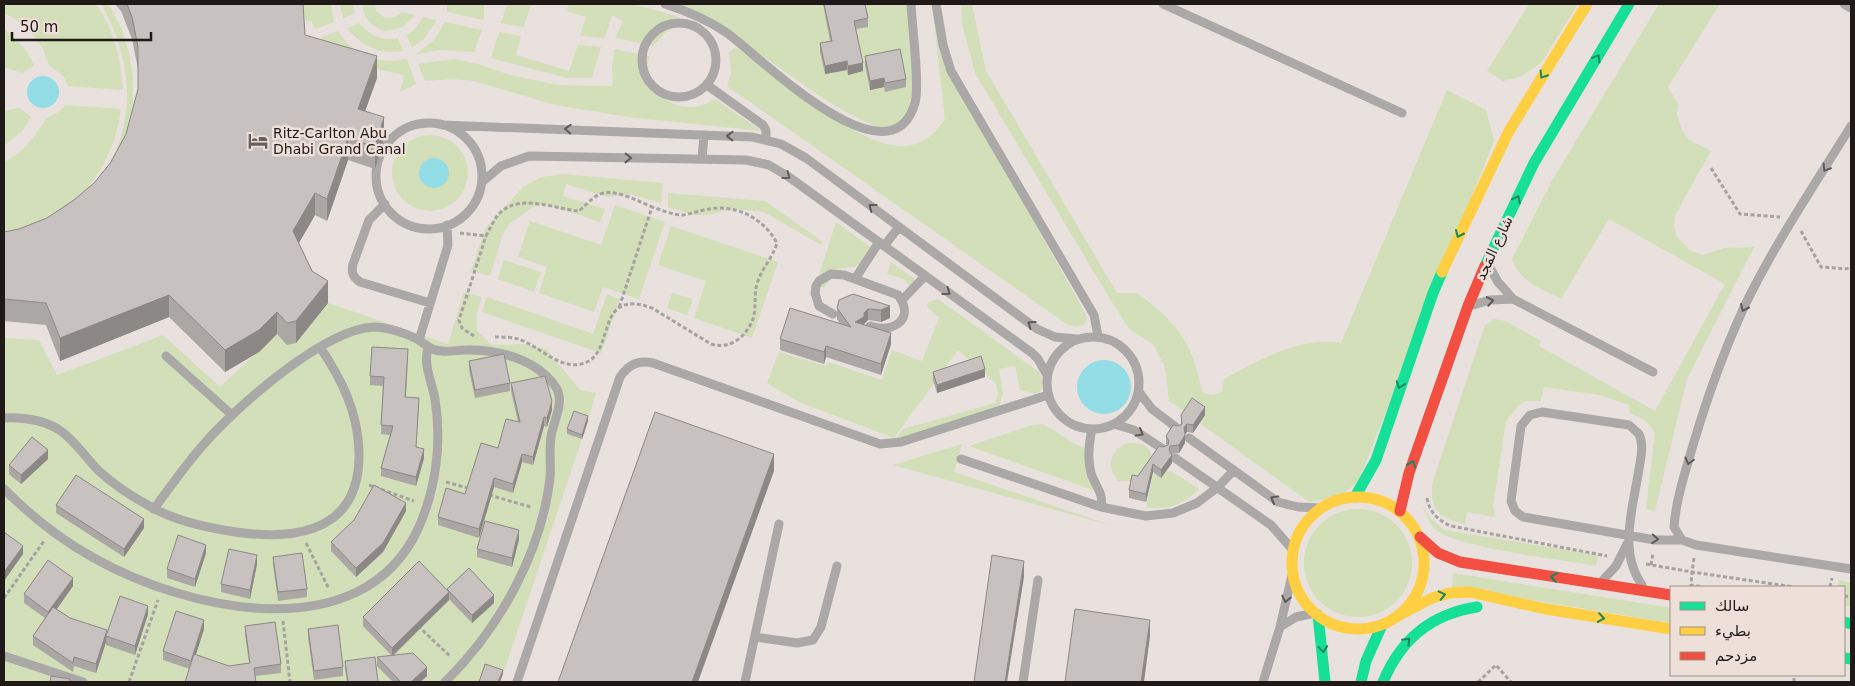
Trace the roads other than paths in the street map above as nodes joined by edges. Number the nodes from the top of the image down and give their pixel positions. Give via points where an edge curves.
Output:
1 (665, 4) edge
2 (910, 4) edge
3 (936, 4) edge
4 (1163, 4) edge
5 (1587, 4) edge
6 (1629, 4) edge
7 (1844, 4) edge
8 (1851, 8) edge
9 (700, 18) junction
10 (696, 28) junction
11 (707, 85) junction
12 (1402, 113) dead end
13 (442, 124) junction
14 (1851, 126) edge
15 (704, 135) junction
16 (766, 140) junction
17 (702, 159) junction
18 (482, 182) junction
19 (385, 204) junction
20 (899, 227) junction
21 (448, 228) junction
22 (881, 244) junction
23 (1487, 261) junction
24 (925, 276) junction
25 (855, 279) junction
26 (1512, 299) junction
27 (902, 300) junction
28 (430, 303) junction
29 (1468, 306) junction
30 (833, 314) dead end
31 (870, 326) edge
32 (1098, 336) junction
33 (1076, 339) junction
34 (419, 340) junction
35 (320, 347) junction
36 (428, 348) junction
37 (166, 356) dead end
38 (1653, 372) dead end
39 (1047, 375) junction
40 (1139, 392) junction
41 (1048, 395) junction
42 (232, 415) junction
43 (4, 418) edge
44 (1114, 424) junction
45 (1177, 428) edge
46 (1092, 429) junction
47 (1189, 438) dead end
48 (1162, 449) edge
49 (1175, 458) dead end
50 (961, 460) dead end
51 (1234, 470) junction
52 (1218, 487) junction
53 (4, 490) edge
54 (1355, 497) junction
55 (1101, 507) junction
56 (1321, 508) junction
57 (154, 509) junction
58 (1400, 511) junction
59 (780, 524) dead end
60 (1420, 537) junction
61 (1628, 540) junction
62 (1682, 540) junction
63 (1293, 550) junction
64 (838, 566) dead end
65 (1851, 569) edge
66 (1293, 571) junction
67 (1038, 580) dead end
68 (1599, 584) junction
69 (1647, 592) junction
70 (1670, 595) edge
71 (1546, 608) junction
72 (1317, 614) junction
73 (1398, 616) junction
74 (1382, 624) junction
75 (1280, 627) junction
76 (1670, 629) edge
77 (755, 637) junction
78 (4, 656) edge
79 (83, 682) edge
80 (445, 682) edge
81 (517, 682) edge
82 (745, 682) edge
83 (1023, 682) edge
84 (1263, 682) edge
85 (1325, 682) edge
86 (1361, 682) edge
87 (1383, 682) edge

1 - 9 lane
2 - 9 lane via 916,101 902,123 876,132 851,124 804,95 744,46
3 - 32 lane via 951,71 1094,314
4 - 12 lane
5 -> 54 main road via 1509,131 1462,227 1433,293 1376,460
23 -> 6 main road, شارع المَجد via 1534,163
7 - 8 lane
9 - 10 lane
10 - 11 lane via 705,34 715,54 713,75
10 - 11 lane via 684,24 662,28 646,44 642,67 654,88 675,97 698,92
11 - 16 lane via 763,125
15 -> 13 lane
13 - 18 lane via 468,139 477,152 482,166
13 - 19 lane via 411,126 386,145 376,175
14 -> 62 lane via 1765,268 1725,352 1699,426 1681,494 1674,527
16 -> 15 lane
15 - 17 lane
20 -> 16 lane via 806,158
18 -> 17 lane via 501,166 529,156
17 -> 22 lane via 746,160 769,165
18 - 21 lane via 474,204
19 - 21 lane via 397,217 413,226
19 - 28 lane via 369,220 353,264 354,278
20 - 22 lane
33 -> 20 lane via 1054,337 1037,329
21 - 28 lane via 448,245
22 - 24 lane
22 - 25 lane
23 - 26 lane
23 - 29 main road, شارع المَجد
24 - 27 lane
24 -> 39 lane via 1032,353
25 - 27 lane via 892,292
25 - 30 lane via 837,273 819,280 816,300 824,310
29 -> 26 lane
26 - 38 lane
27 - 31 lane via 904,313 898,324 886,330
28 - 34 lane
58 -> 29 main road, شارع المَجد via 1406,482
32 - 33 lane
32 - 40 lane via 1121,346 1130,355 1137,366
33 - 39 lane via 1054,357
34 - 35 lane via 382,328 366,328 347,333
34 - 36 lane
35 - 42 lane
35 - 57 lane via 340,379 352,409 358,444 357,480 341,510 320,527 265,535 226,531
36 - 53 lane via 426,360 438,439 427,506 410,543 388,571 363,590 335,601 282,608 234,606 161,589 94,558 51,530
36 - 80 lane via 507,355 534,368 555,386 559,406 550,439 550,478 544,511 518,582 470,658
37 - 42 lane
39 - 41 lane
40 - 44 lane via 1127,414
40 - 45 lane via 1152,409
41 - 46 lane via 1058,414 1068,422
41 - 81 lane via 901,442 880,444 653,363 631,365 620,376
42 - 57 lane via 193,457
43 - 57 lane via 32,419 58,429 108,479
44 - 46 lane
44 -> 48 lane via 1134,430
46 - 55 lane via 1089,464 1102,495
47 - 51 lane
49 - 52 lane
50 - 55 lane
51 - 52 lane
56 -> 51 lane via 1278,502
52 - 55 lane via 1186,508 1160,516 1134,516
52 - 63 lane via 1270,525
54 - 56 main road via 1337,500
54 - 58 main road via 1379,500
56 - 63 main road via 1303,526
58 - 60 main road
59 - 77 lane
68 -> 60 main road via 1460,562 1438,553
60 - 73 main road via 1425,558 1423,580 1414,600
61 - 61 lane via 1642,452 1642,440 1635,428 1542,412 1526,418 1521,426 1511,500 1515,511 1528,519
61 -> 62 lane
61 - 68 lane via 1620,559
61 - 69 lane via 1632,568
62 - 65 lane
63 - 66 main road
64 - 77 lane via 821,628 813,640 797,643
66 - 72 main road via 1300,594
66 -> 75 lane
67 - 83 lane
68 - 69 main road
69 - 70 main road
73 -> 71 main road via 1432,598 1460,593
71 -> 76 main road
87 -> 71 main road via 1392,660 1405,642 1441,615 1462,608 1485,606
72 - 74 main road via 1342,627 1356,629
72 - 75 lane via 1296,618
72 -> 85 main road
73 - 74 main road
74 - 86 main road
75 - 84 lane
77 - 82 lane
78 - 79 lane

